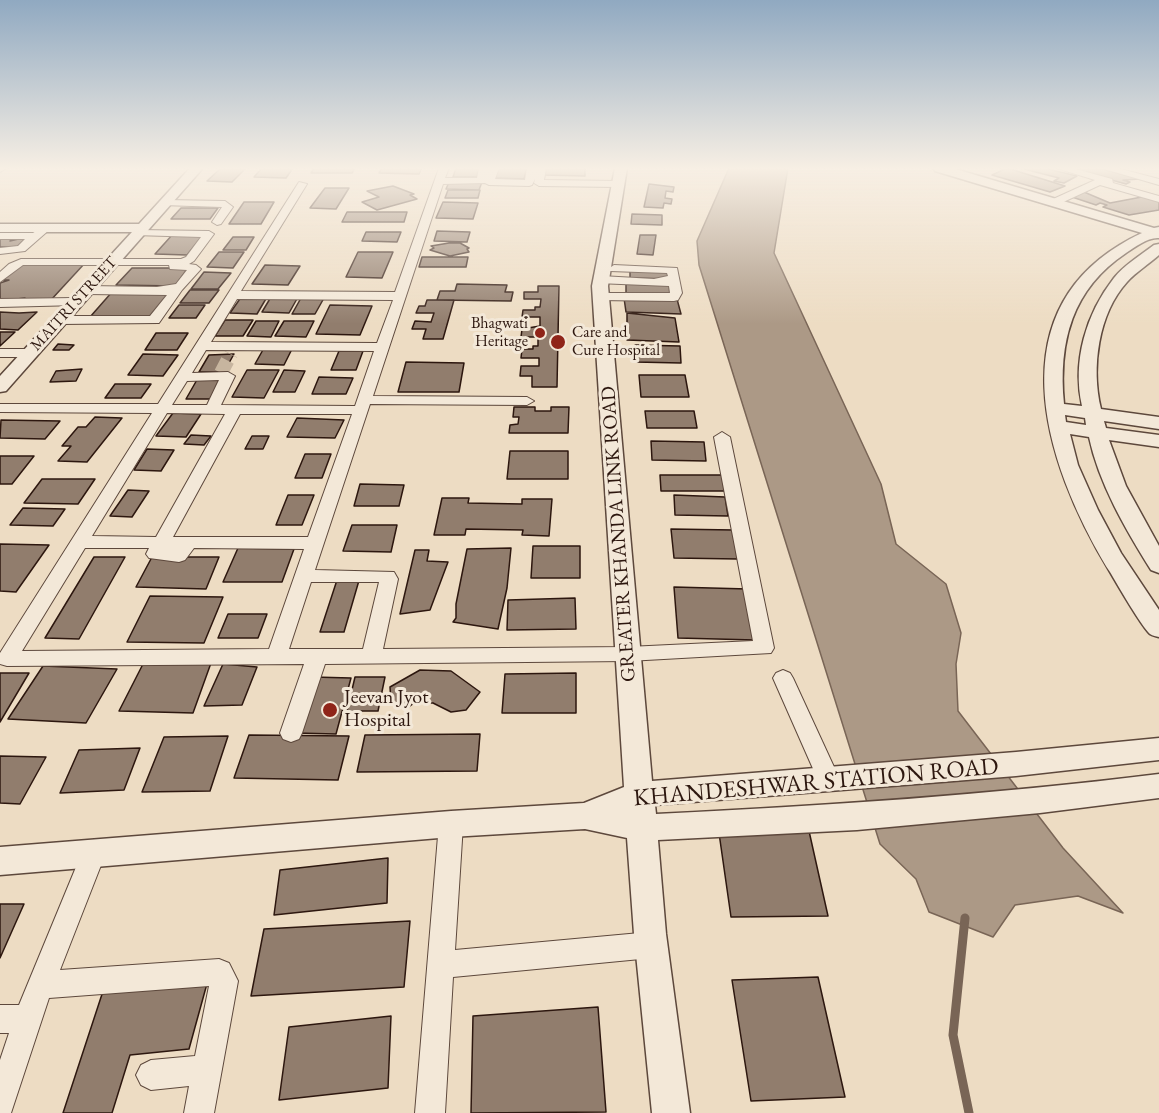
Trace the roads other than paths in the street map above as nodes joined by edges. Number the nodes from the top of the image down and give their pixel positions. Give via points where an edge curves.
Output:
1 (150, 220) edge
2 (280, 220) edge
3 (426, 220) edge
4 (612, 220) edge
5 (1108, 220) edge
6 (0, 228) edge
7 (140, 231) junction
8 (40, 232) junction
9 (0, 237) edge
10 (1158, 237) edge
11 (0, 251) edge
12 (0, 262) edge
13 (110, 264) junction
14 (0, 271) edge
15 (0, 278) edge
16 (601, 281) junction
17 (88, 289) junction
18 (233, 295) junction
19 (400, 296) junction
20 (73, 304) junction
21 (0, 305) edge
22 (60, 320) junction
23 (200, 346) junction
24 (381, 347) junction
25 (0, 353) edge
26 (27, 356) junction
27 (0, 359) edge
28 (221, 373) dead end
29 (187, 375) junction
30 (0, 387) edge
31 (184, 393) dead end
32 (527, 401) dead end
33 (363, 405) junction
34 (0, 408) edge
35 (1054, 408) junction
36 (162, 409) junction
37 (212, 409) junction
38 (235, 409) junction
39 (1093, 423) junction
40 (1159, 423) edge
41 (1058, 427) junction
42 (722, 437) dead end
43 (1159, 441) edge
44 (80, 542) junction
45 (162, 542) junction
46 (316, 543) junction
47 (1159, 565) edge
48 (304, 576) junction
49 (1159, 628) edge
50 (628, 654) junction
51 (276, 657) junction
52 (316, 657) junction
53 (371, 657) junction
54 (783, 678) dead end
55 (291, 733) dead end
56 (1159, 749) edge
57 (833, 780) junction
58 (1159, 786) edge
59 (639, 794) junction
60 (585, 816) junction
61 (451, 824) junction
62 (642, 828) junction
63 (93, 855) junction
64 (0, 861) edge
65 (651, 945) junction
66 (441, 965) junction
67 (40, 985) junction
68 (0, 1019) edge
69 (29, 1019) junction
70 (208, 1069) junction
71 (151, 1075) dead end
72 (0, 1102) edge
73 (199, 1113) edge
74 (430, 1113) edge
75 (671, 1113) edge

1 - 7 street, MAITRI STREET
2 - 18 street
3 - 19 street
4 - 16 street, GREATER KHANDA LINK ROAD
5 - 10 street
6 - 8 street
7 - 8 street
7 - 13 street, MAITRI STREET
7 - 13 street via 209,235 187,261
8 - 9 street
8 - 11 street via 21,249
10 - 35 street via 1127,244 1088,277 1074,297 1055,346
10 - 39 street via 1117,285 1094,327 1087,381
12 - 14 street via 7,263
13 - 15 street via 21,262
13 - 17 street, MAITRI STREET
13 - 17 street via 195,269 178,288
16 - 16 street via 670,269 674,279
16 - 16 street via 671,283 676,293 669,297
16 - 50 street, GREATER KHANDA LINK ROAD
17 - 20 street, MAITRI STREET
17 - 22 street via 176,291 154,320
18 - 19 street
18 - 23 street
19 - 24 street
20 - 21 street
20 - 22 street, MAITRI STREET
22 - 26 street, MAITRI STREET
23 - 24 street via 233,350
23 - 29 street
24 - 33 street
25 - 26 street
26 - 27 street
26 - 30 street, MAITRI STREET
28 - 29 street
29 - 31 street
29 - 36 street
29 - 37 street via 229,378
32 - 33 street
33 - 38 street
33 - 46 street
34 - 36 street
35 - 39 street
35 - 41 street
36 - 37 street
36 - 44 street
37 - 38 street
38 - 45 street
39 - 40 street
39 - 41 street
39 - 43 street
39 - 47 street via 1118,492
41 - 49 street via 1094,524
42 - 50 street via 764,648
44 - 45 street
44 - 51 street via 7,659
45 - 46 street via 155,556 179,556 189,542
46 - 48 street
48 - 51 street
48 - 53 street via 387,576
50 - 53 street
50 - 59 street, GREATER KHANDA LINK ROAD
51 - 52 street
52 - 53 street
52 - 55 street
54 - 57 street
56 - 57 street, KHANDESHWAR STATION ROAD
57 - 59 street, KHANDESHWAR STATION ROAD
58 - 62 street, KHANDESHWAR STATION ROAD via 857,817
59 - 60 street, KHANDESHWAR STATION ROAD
59 - 62 street, GREATER KHANDA LINK ROAD
60 - 61 street
60 - 62 street, KHANDESHWAR STATION ROAD
61 - 63 street
61 - 66 street
62 - 65 street, GREATER KHANDA LINK ROAD
63 - 64 street
63 - 67 street
65 - 66 street
65 - 75 street, GREATER KHANDA LINK ROAD
66 - 74 street
67 - 69 street
67 - 70 street via 219,972 224,981
68 - 69 street
69 - 72 street
70 - 71 street
70 - 73 street

